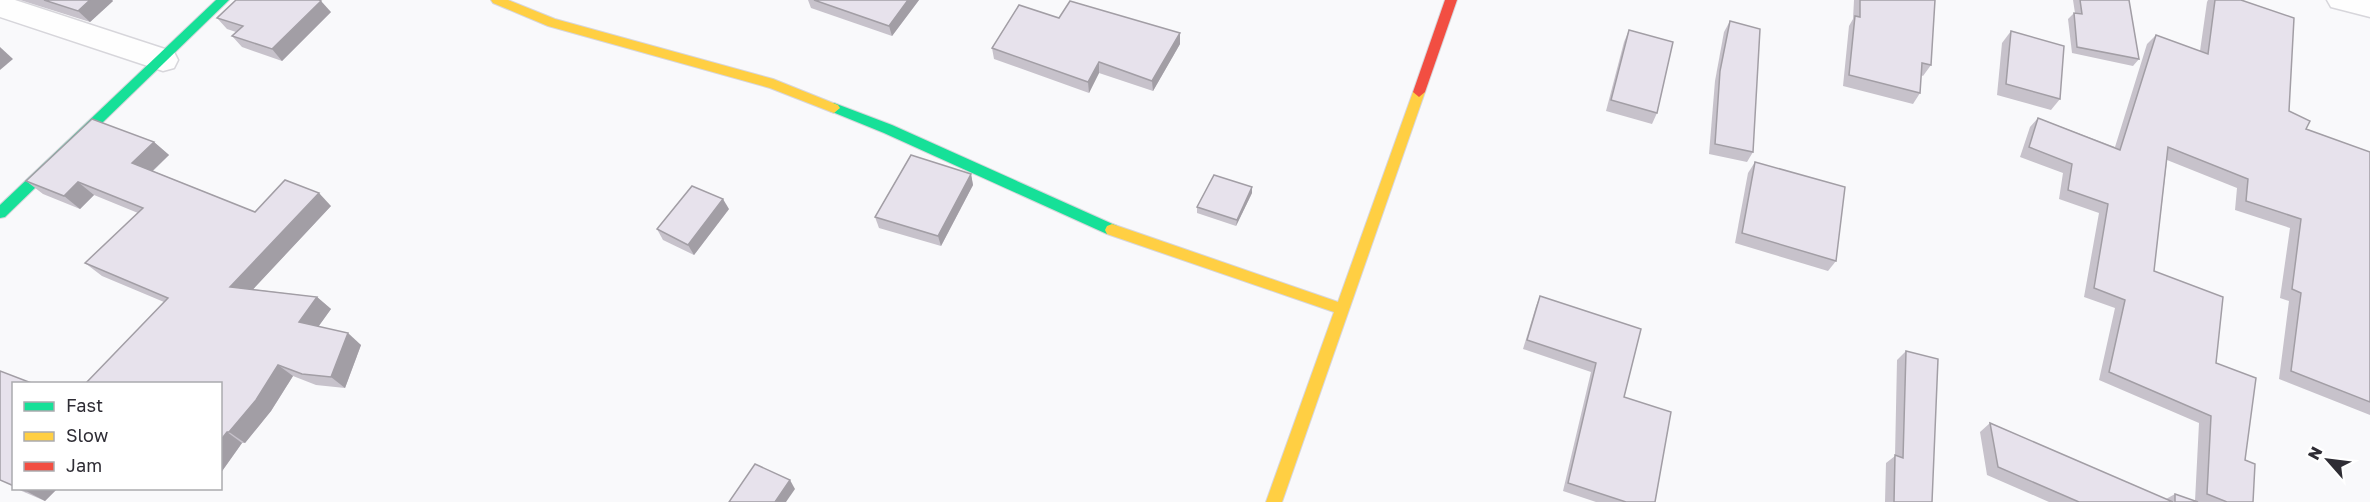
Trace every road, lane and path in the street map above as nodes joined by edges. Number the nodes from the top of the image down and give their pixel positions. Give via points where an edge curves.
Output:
1 (223, 0) edge
2 (497, 0) edge
3 (1451, 0) edge
4 (0, 6) edge
5 (163, 60) junction
6 (0, 213) edge
7 (1342, 309) junction
8 (1274, 502) edge

1 - 5 street
2 - 7 street via 552,23 773,84 909,139 1119,233
3 - 7 street
4 - 5 street
5 - 6 street
7 - 8 street

